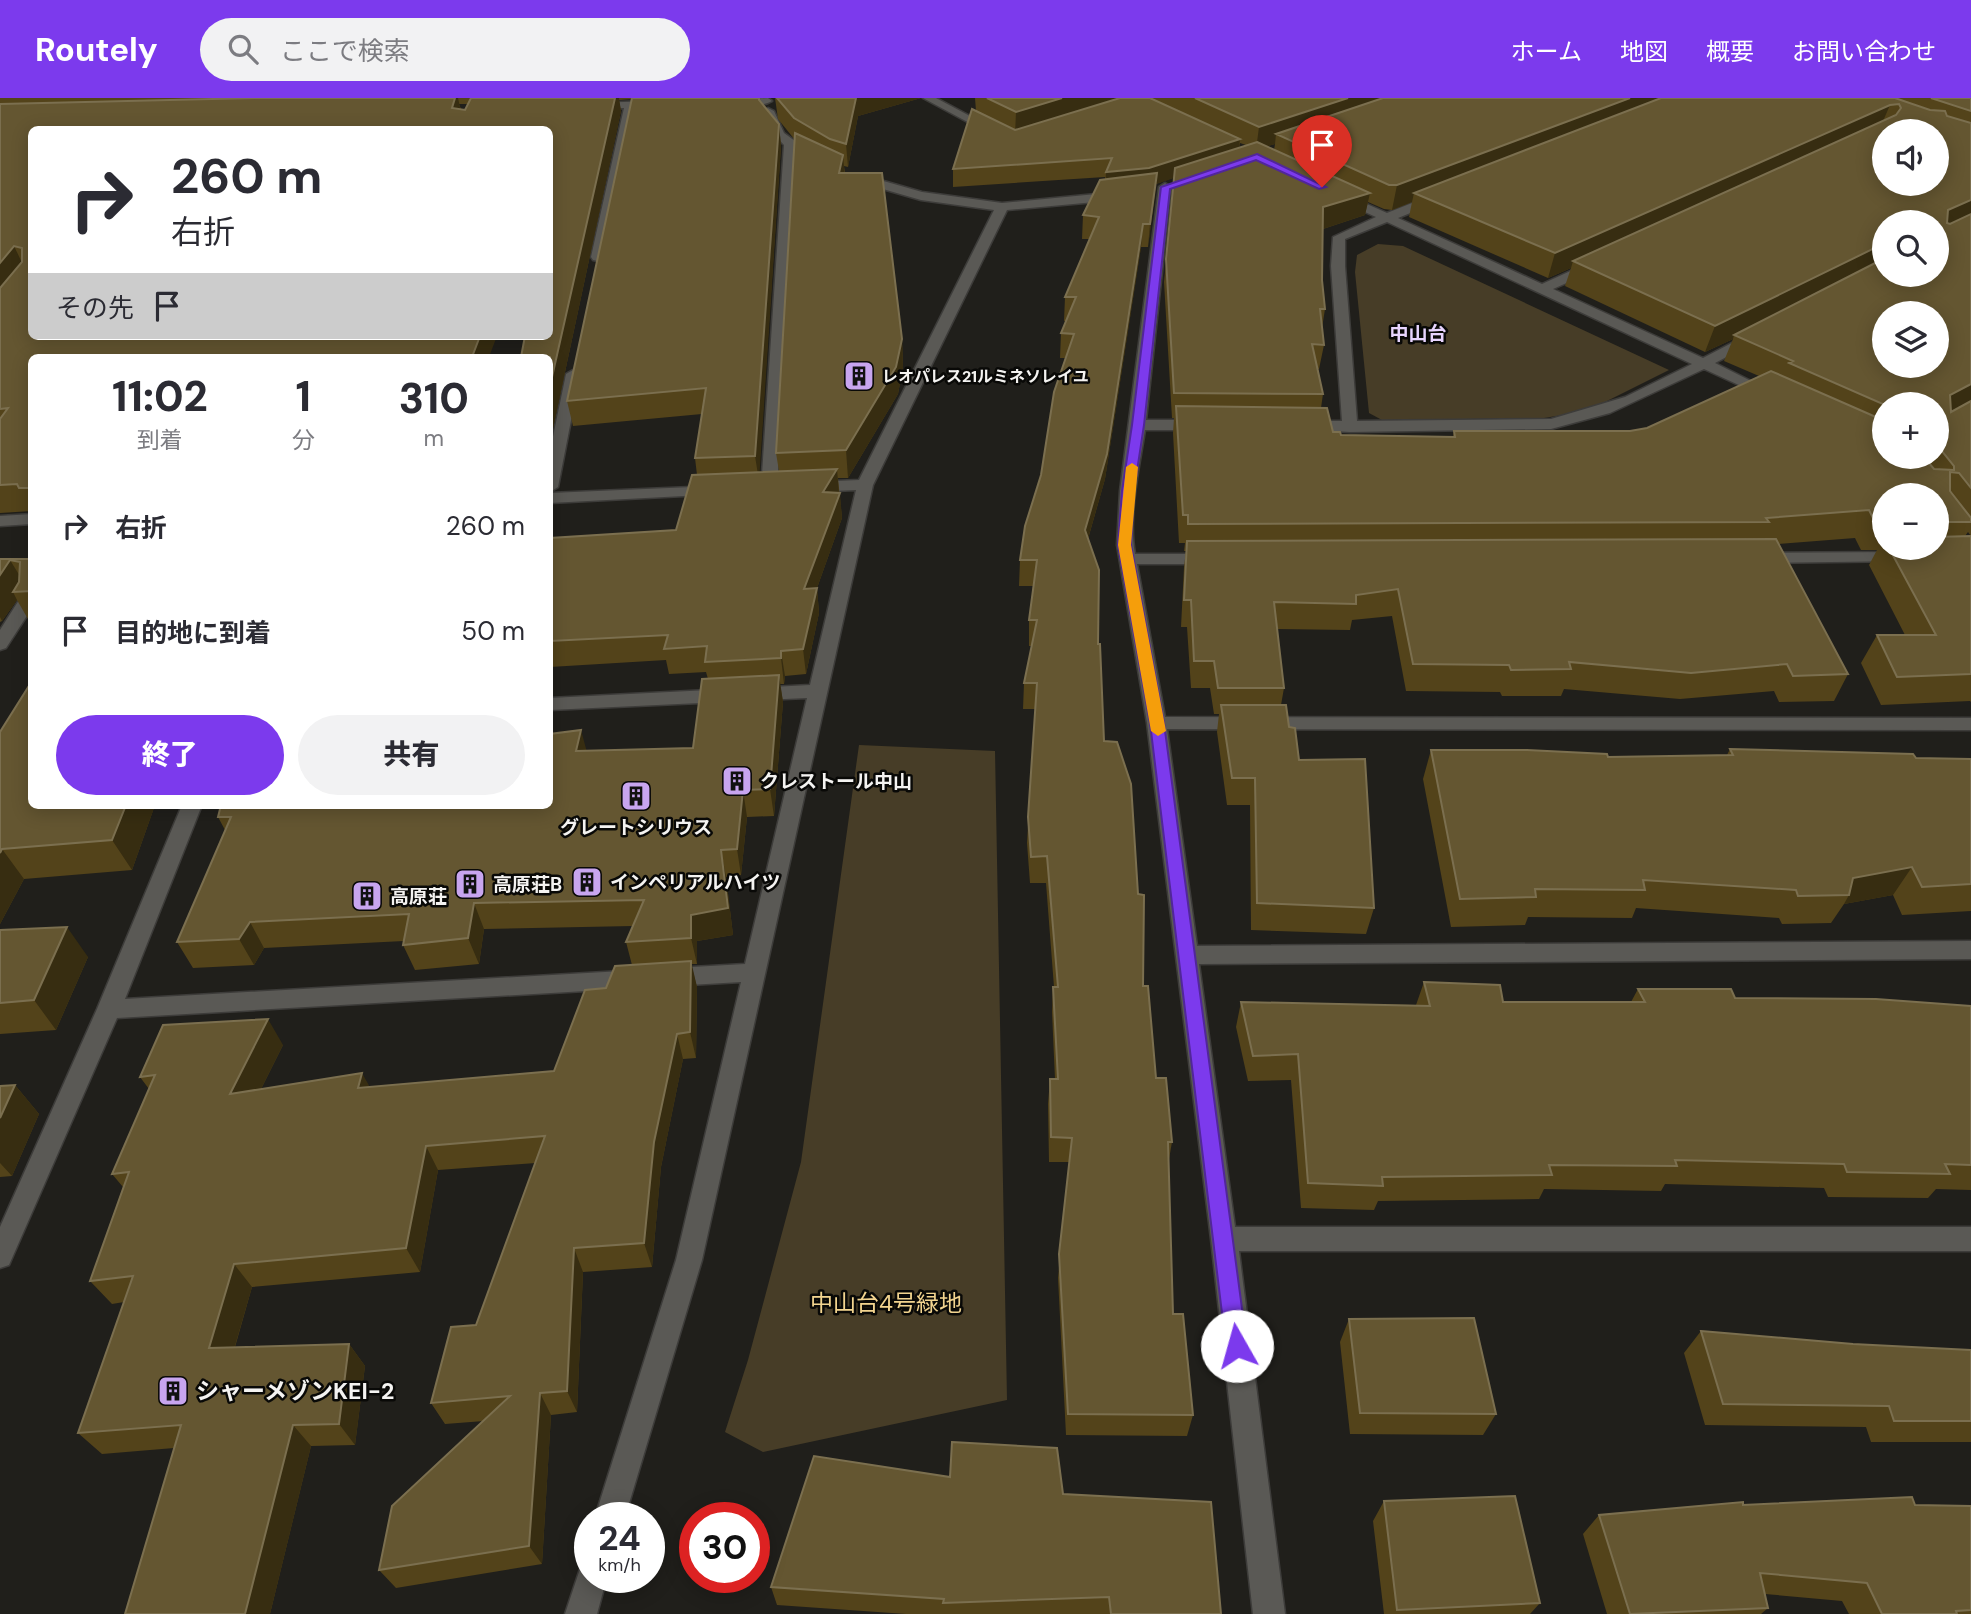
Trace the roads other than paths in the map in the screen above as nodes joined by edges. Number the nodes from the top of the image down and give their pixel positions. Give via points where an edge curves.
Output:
1 (928, 98) edge
2 (767, 100) edge
3 (712, 103) edge
4 (671, 104) edge
5 (630, 105) junction
6 (578, 106) edge
7 (1002, 136) edge
8 (790, 145) junction
9 (827, 168) edge
10 (850, 175) edge
11 (1165, 187) dead end
12 (1328, 190) edge
13 (1452, 192) edge
14 (1137, 194) edge
15 (1002, 207) junction
16 (1387, 217) junction
17 (1605, 260) edge
18 (596, 268) edge
19 (1542, 289) junction
20 (1763, 332) edge
21 (1702, 363) junction
22 (575, 364) edge
23 (1787, 402) edge
24 (1138, 425) junction
25 (1218, 425) edge
26 (1284, 426) edge
27 (1350, 427) junction
28 (553, 472) edge
29 (865, 485) junction
30 (728, 491) edge
31 (553, 498) edge
32 (28, 519) edge
33 (0, 521) edge
34 (1872, 557) edge
35 (1736, 558) edge
36 (1127, 559) junction
37 (1224, 559) edge
38 (28, 599) edge
39 (0, 644) edge
40 (818, 691) junction
41 (553, 704) edge
42 (1157, 723) junction
43 (1971, 724) edge
44 (190, 809) edge
45 (1971, 950) edge
46 (1188, 955) junction
47 (753, 972) junction
48 (108, 1009) junction
49 (1224, 1239) junction
50 (1971, 1239) edge
51 (0, 1256) edge
52 (615, 1502) edge
53 (587, 1593) edge
54 (581, 1614) edge
55 (1269, 1614) edge

1 - 7 street
2 - 3 street
2 - 8 street via 769,120
4 - 5 street
5 - 6 street
5 - 18 street
8 - 9 street
8 - 29 street via 776,489
10 - 15 street via 921,197
11 - 24 street
12 - 16 street
13 - 16 street
14 - 15 street
15 - 29 street
16 - 19 street
16 - 27 street via 1339,237
17 - 19 street
19 - 21 street
20 - 21 street
21 - 23 street
21 - 27 street via 1586,418 1551,424
22 - 28 street
24 - 25 street
24 - 36 street via 1128,491
26 - 27 street
29 - 40 street
30 - 31 street
32 - 33 street
34 - 35 street
36 - 37 street
36 - 42 street
38 - 39 street
40 - 41 street
40 - 47 street
42 - 43 street
42 - 46 street
44 - 48 street
45 - 46 street
46 - 49 street
47 - 48 street
47 - 52 street via 689,1260
48 - 51 street
49 - 50 street
49 - 55 street
53 - 54 street

